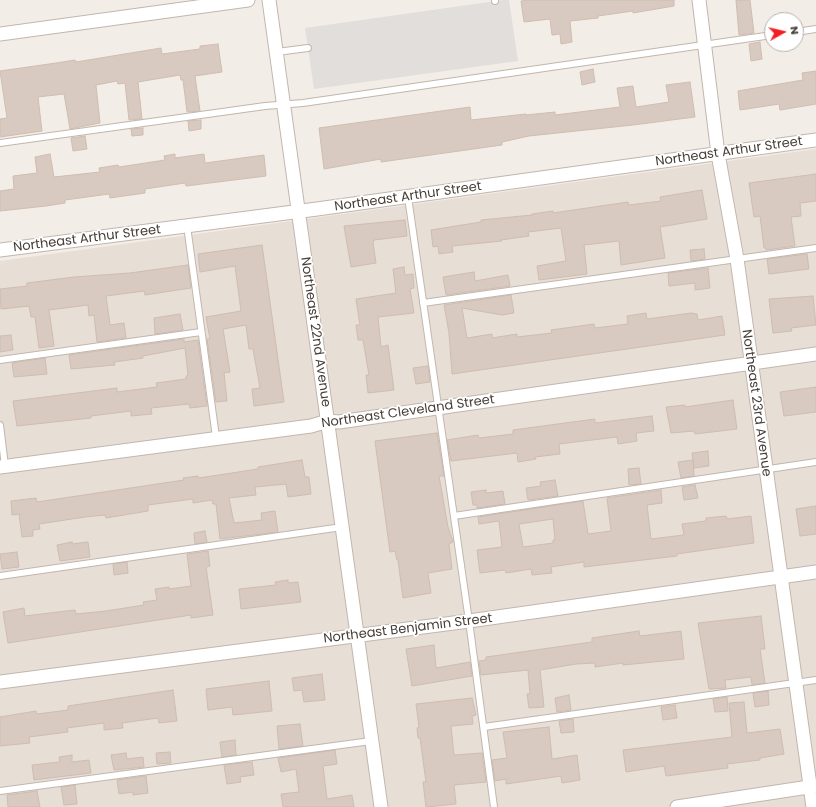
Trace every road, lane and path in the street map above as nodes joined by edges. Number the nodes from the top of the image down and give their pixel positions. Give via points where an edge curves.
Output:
1 (248, 0) edge
2 (269, 0) edge
3 (699, 0) edge
4 (816, 29) edge
5 (804, 31) edge
6 (0, 34) edge
7 (764, 36) edge
8 (706, 44) junction
9 (308, 48) dead end
10 (277, 52) junction
11 (284, 104) junction
12 (816, 140) edge
13 (0, 143) edge
14 (718, 154) junction
15 (408, 197) junction
16 (298, 212) junction
17 (186, 226) junction
18 (816, 248) edge
19 (0, 250) edge
20 (737, 259) junction
21 (423, 303) junction
22 (201, 332) junction
23 (816, 354) edge
24 (0, 360) edge
25 (751, 363) junction
26 (438, 408) junction
27 (328, 421) junction
28 (0, 425) edge
29 (216, 437) junction
30 (816, 462) edge
31 (3, 467) edge
32 (766, 469) junction
33 (454, 516) junction
34 (342, 527) junction
35 (816, 572) edge
36 (0, 576) edge
37 (780, 576) junction
38 (469, 621) junction
39 (357, 636) junction
40 (816, 680) edge
41 (0, 682) edge
42 (795, 683) junction
43 (484, 727) junction
44 (371, 741) junction
45 (813, 786) edge
46 (0, 791) edge
47 (381, 807) edge
48 (494, 807) edge
49 (677, 807) edge
50 (813, 807) edge

1 - 6 street
2 - 10 street, Northeast 22nd Avenue
3 - 8 street, Northeast 23rd Avenue
4 - 5 lane
7 - 8 lane
8 - 11 lane
8 - 14 street, Northeast 23rd Avenue
9 - 10 lane
10 - 11 street, Northeast 22nd Avenue
11 - 13 lane
11 - 16 street, Northeast 22nd Avenue
12 - 14 street, Northeast Arthur Street
14 - 15 street, Northeast Arthur Street
14 - 20 street, Northeast 23rd Avenue
15 - 16 street, Northeast Arthur Street
15 - 21 lane
16 - 17 street, Northeast Arthur Street
16 - 27 street, Northeast 22nd Avenue
17 - 19 street, Northeast Arthur Street
17 - 22 lane
18 - 20 lane
20 - 21 lane
20 - 25 street, Northeast 23rd Avenue
21 - 26 lane
22 - 24 lane
22 - 29 lane
23 - 25 street, Northeast Cleveland Street
25 - 26 street, Northeast Cleveland Street
25 - 32 street, Northeast 23rd Avenue
26 - 27 street, Northeast Cleveland Street via 339,422
26 - 33 lane
27 - 29 street, Northeast Cleveland Street via 311,426
27 - 34 street, Northeast 22nd Avenue
28 - 31 lane
29 - 31 street, Northeast Cleveland Street
30 - 32 lane
32 - 33 lane
32 - 37 street, Northeast 23rd Avenue
33 - 38 lane
34 - 36 lane
34 - 39 street, Northeast 22nd Avenue
35 - 37 street, Northeast Benjamin Street
37 - 38 street, Northeast Benjamin Street
37 - 42 street, Northeast 23rd Avenue
38 - 39 street, Northeast Benjamin Street
38 - 43 lane
39 - 41 street, Northeast Benjamin Street
39 - 44 street, Northeast 22nd Avenue
40 - 42 lane
42 - 43 lane
42 - 45 street, Northeast 23rd Avenue
43 - 48 lane
44 - 46 lane
44 - 47 street, Northeast 22nd Avenue
45 - 49 street
45 - 50 street, Northeast 23rd Avenue

